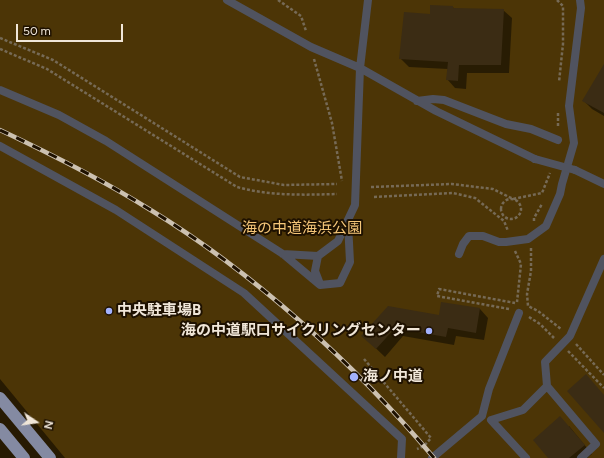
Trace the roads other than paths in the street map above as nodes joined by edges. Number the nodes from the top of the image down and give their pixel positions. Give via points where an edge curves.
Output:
1 (227, 0) edge
2 (368, 0) edge
3 (580, 0) edge
4 (360, 68) junction
5 (0, 90) edge
6 (417, 101) junction
7 (558, 140) dead end
8 (0, 146) edge
9 (604, 184) edge
10 (348, 223) junction
11 (283, 254) junction
12 (459, 254) dead end
13 (318, 256) junction
14 (604, 259) edge
15 (320, 285) junction
16 (520, 311) road end
17 (547, 386) junction
18 (0, 398) edge
19 (482, 416) junction
20 (491, 420) junction
21 (0, 429) edge
22 (24, 458) edge
23 (50, 458) edge
24 (401, 458) edge
25 (432, 458) edge
26 (526, 458) edge
27 (581, 458) edge

1 - 4 lane via 312,47
2 - 4 lane
3 - 12 lane via 569,106 574,143 560,194 546,226 528,239 506,242 483,236 469,236 462,244
4 - 6 lane
4 - 10 lane via 355,205
5 - 11 lane via 59,115 106,141
6 - 7 lane via 444,100 506,124 531,129
6 - 9 lane, bridge via 535,159 575,170
8 - 24 lane via 116,210 244,293 402,439
10 - 13 lane via 338,241
10 - 15 lane via 350,262 340,283
11 - 13 lane
11 - 15 lane
13 - 15 lane via 315,270
14 - 17 lane via 570,336 545,362
16 - 19 lane via 489,389
17 - 20 lane via 522,410
17 - 27 lane via 596,444
18 - 23 main road
19 - 20 lane
19 - 25 lane
20 - 26 lane
21 - 22 main road

